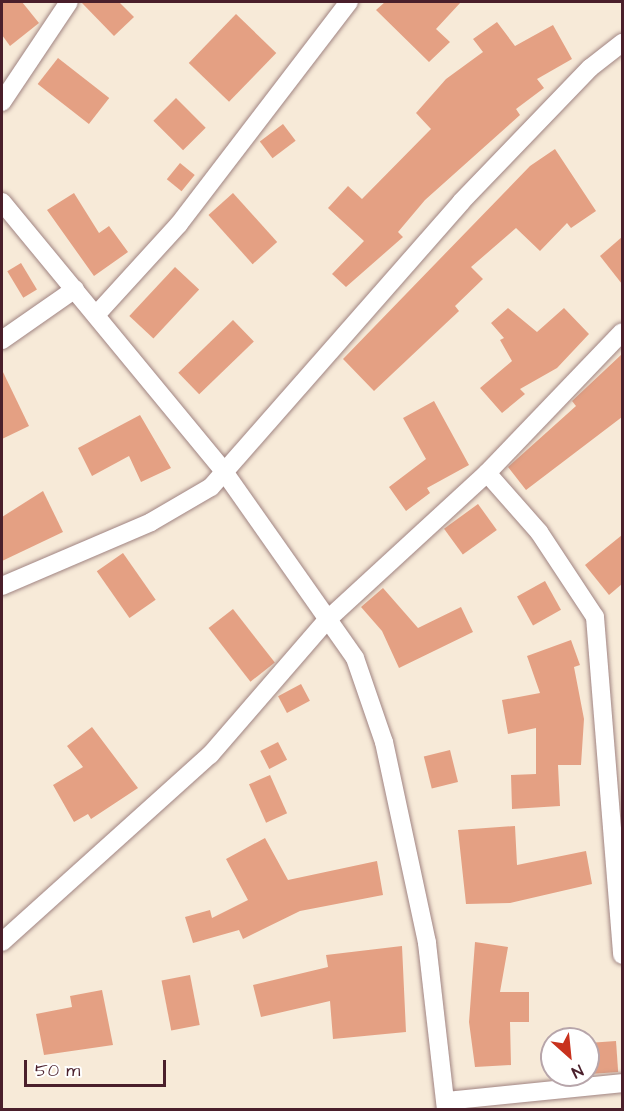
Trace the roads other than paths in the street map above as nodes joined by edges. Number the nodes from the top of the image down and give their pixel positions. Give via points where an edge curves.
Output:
1 (69, 2) edge
2 (349, 2) edge
3 (622, 43) edge
4 (2, 102) edge
5 (2, 202) edge
6 (75, 289) junction
7 (96, 315) junction
8 (622, 332) edge
9 (2, 340) edge
10 (225, 473) junction
11 (486, 473) junction
12 (2, 586) edge
13 (327, 620) junction
14 (2, 942) edge
15 (622, 956) edge
16 (622, 1083) edge
17 (446, 1105) edge

1 - 4 street
2 - 7 street via 179,224
3 - 10 street via 590,68 446,219
5 - 6 street
6 - 7 street
6 - 9 street
7 - 10 street
8 - 11 street
10 - 12 street via 192,503
10 - 13 street
11 - 13 street
11 - 15 street via 539,532 595,617
13 - 14 street via 210,755
13 - 17 street via 355,658 384,742 427,943
16 - 17 street

